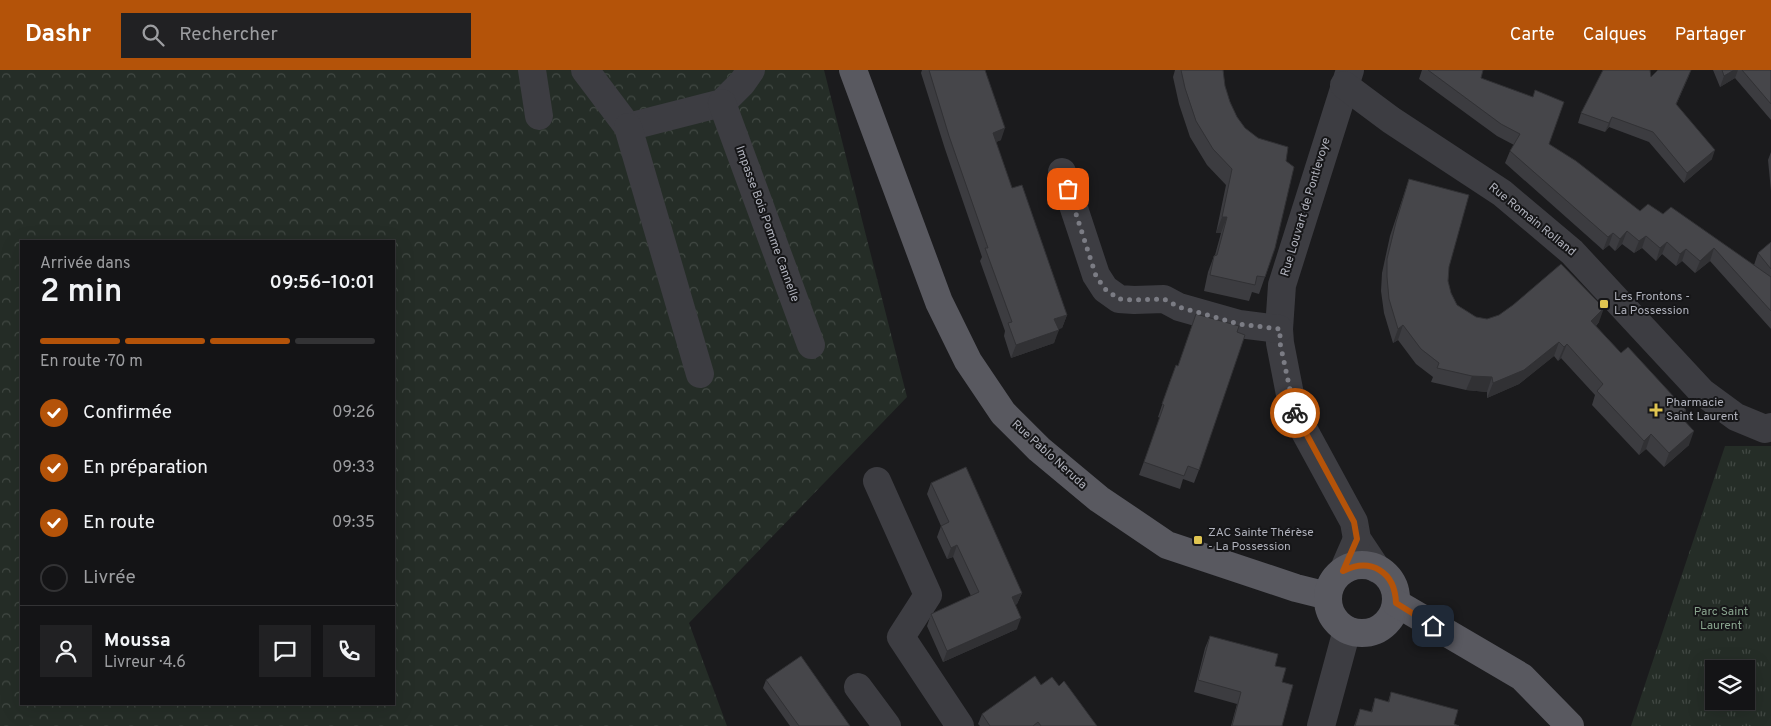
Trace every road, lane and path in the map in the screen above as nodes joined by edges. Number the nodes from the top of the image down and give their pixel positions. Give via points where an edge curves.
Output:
1 (532, 70) edge
2 (585, 70) edge
3 (751, 70) edge
4 (854, 70) edge
5 (1347, 78) edge
6 (722, 103) junction
7 (539, 116) dead end
8 (628, 127) junction
9 (1062, 172) dead end
10 (1280, 329) junction
11 (811, 345) dead end
12 (700, 374) dead end
13 (1771, 427) edge
14 (877, 481) dead end
15 (1357, 539) junction
16 (1377, 569) junction
17 (1343, 571) junction
18 (1328, 596) junction
19 (1396, 603) junction
20 (1347, 630) junction
21 (858, 687) dead end
22 (887, 726) edge
23 (960, 726) edge
24 (1321, 726) edge
25 (1570, 726) edge

1 - 7 street
2 - 8 street
3 - 6 street
4 - 18 main road, Rue Pablo Neruda via 939,302 968,361 1003,414 1038,449 1099,499 1167,544
5 - 10 street, Rue Louvart de Pontlevoye via 1282,285
5 - 13 street, Rue Romain Rolland via 1391,120 1502,193 1572,252 1702,392 1736,417 1765,429
6 - 8 street
6 - 11 street, Impasse Bois Pomme Cannelle
8 - 12 street
9 - 10 street via 1096,276 1105,289 1119,299 1164,299 1179,307 1239,324
10 - 15 street, Rue Louvart de Pontlevoye via 1293,410 1354,522
14 - 23 street via 928,595 901,637
15 - 16 street, Rue Louvart de Pontlevoye
15 - 17 street
16 - 17 main road via 1360,565
16 - 19 main road via 1392,583
17 - 18 main road via 1333,582
18 - 20 main road via 1332,616
19 - 20 main road via 1390,618 1379,629 1358,634
19 - 25 main road via 1522,677
20 - 24 street
21 - 22 street

